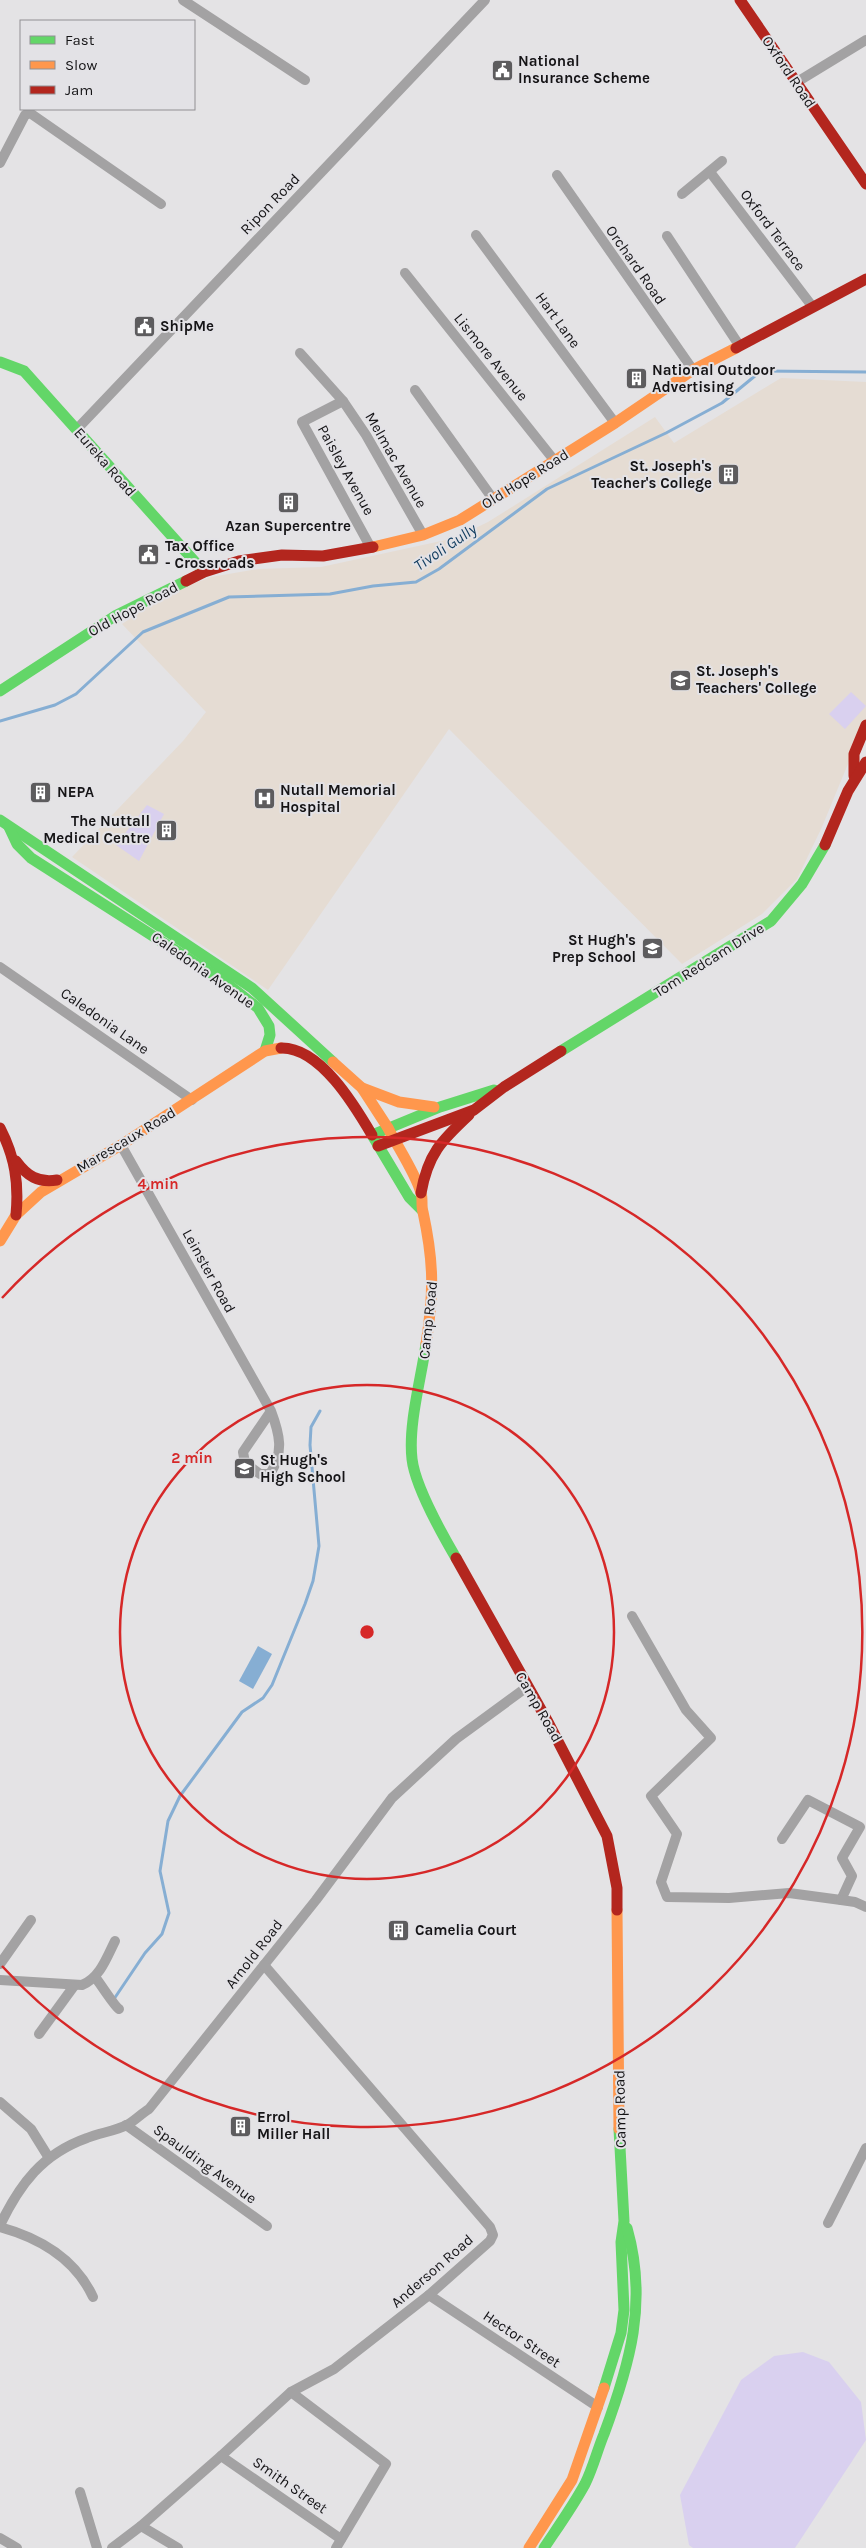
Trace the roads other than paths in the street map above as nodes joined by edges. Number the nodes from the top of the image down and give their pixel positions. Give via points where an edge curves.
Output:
1 (183, 0) edge
2 (485, 0) edge
3 (740, 0) edge
4 (866, 40) edge
5 (305, 80) dead end
6 (797, 82) junction
7 (838, 143) junction
8 (722, 161) dead end
9 (0, 163) edge
10 (710, 172) junction
11 (557, 175) dead end
12 (866, 175) edge
13 (866, 184) edge
14 (682, 194) dead end
15 (161, 204) dead end
16 (476, 235) dead end
17 (667, 236) dead end
18 (405, 273) dead end
19 (866, 279) edge
20 (812, 306) junction
21 (739, 345) junction
22 (300, 353) dead end
23 (0, 362) edge
24 (693, 370) junction
25 (415, 390) dead end
26 (343, 400) junction
27 (615, 423) junction
28 (77, 429) junction
29 (554, 460) junction
30 (492, 499) junction
31 (423, 535) junction
32 (371, 548) junction
33 (204, 572) junction
34 (0, 691) edge
35 (866, 725) edge
36 (866, 762) edge
37 (854, 776) junction
38 (3, 823) edge
39 (0, 967) edge
40 (265, 1052) junction
41 (362, 1088) junction
42 (504, 1088) junction
43 (192, 1100) junction
44 (440, 1107) junction
45 (474, 1110) junction
46 (0, 1128) edge
47 (388, 1128) junction
48 (372, 1135) junction
49 (394, 1138) junction
50 (121, 1145) junction
51 (378, 1146) junction
52 (15, 1160) junction
53 (60, 1179) junction
54 (421, 1193) junction
55 (422, 1210) junction
56 (16, 1215) junction
57 (0, 1241) edge
58 (271, 1411) junction
59 (632, 1616) dead end
60 (527, 1687) junction
61 (782, 1839) dead end
62 (841, 1900) junction
63 (866, 1907) edge
64 (31, 1920) dead end
65 (115, 1941) dead end
66 (0, 1964) edge
67 (264, 1965) junction
68 (95, 1977) junction
69 (0, 1980) edge
70 (74, 1986) junction
71 (119, 2009) dead end
72 (39, 2034) dead end
73 (0, 2102) edge
74 (126, 2125) junction
75 (866, 2148) edge
76 (49, 2158) junction
77 (624, 2221) junction
78 (828, 2223) dead end
79 (0, 2226) edge
80 (267, 2226) dead end
81 (93, 2296) dead end
82 (430, 2296) junction
83 (291, 2392) junction
84 (598, 2407) junction
85 (221, 2456) junction
86 (80, 2492) dead end
87 (141, 2526) junction
88 (0, 2538) edge
89 (338, 2544) edge
90 (17, 2548) edge
91 (97, 2548) edge
92 (112, 2548) edge
93 (178, 2548) edge
94 (529, 2548) edge
95 (544, 2548) edge

1 - 5 street
2 - 28 street, Ripon Road
3 - 6 main road, Oxford Road
4 - 6 street
6 - 7 main road, Oxford Road
7 - 12 main road, Oxford Road
7 - 13 main road, Oxford Road
8 - 10 street
9 - 15 street via 25,115 30,113
10 - 14 street
10 - 20 street, Oxford Terrace
11 - 24 street, Orchard Road
16 - 27 street, Hart Lane
17 - 21 street
18 - 29 street, Lismore Avenue
19 - 20 main road, Old Hope Road
20 - 21 main road, Old Hope Road
21 - 24 main road, Old Hope Road
22 - 26 street, Melmac Avenue
23 - 28 main road, Eureka Road via 24,371
24 - 27 main road, Old Hope Road
25 - 30 street
26 - 31 street, Melmac Avenue
26 - 32 street, Paisley Avenue via 302,422
27 - 29 main road, Old Hope Road
28 - 33 main road, Eureka Road
29 - 30 main road, Old Hope Road
30 - 31 main road, Old Hope Road via 460,520
31 - 32 main road, Old Hope Road
32 - 33 main road, Old Hope Road via 323,556 282,555 240,561
33 - 34 main road, Old Hope Road via 115,616
35 - 37 main road, Tom Redcam Drive via 854,754
36 - 37 main road, Tom Redcam Drive
37 - 42 main road, Tom Redcam Drive via 827,842 806,882 771,922
38 - 40 main road, Caledonia Avenue via 31,858 219,978 258,1008 269,1026
38 - 41 main road, Caledonia Avenue via 252,988
39 - 43 street, Caledonia Lane
40 - 43 main road, Marescaux Road
40 - 48 main road via 289,1048 313,1060 358,1112
41 - 44 main road via 408,1104
41 - 47 main road, Caledonia Avenue
42 - 44 main road, Tom Redcam Drive
42 - 45 main road, Tom Redcam Drive
43 - 50 main road, Marescaux Road
44 - 47 main road, Tom Redcam Drive
45 - 49 main road, Tom Redcam Drive
45 - 54 main road via 433,1150 426,1164
46 - 52 main road
47 - 48 main road, Tom Redcam Drive
47 - 49 main road, Camp Road
48 - 51 main road
49 - 51 main road, Tom Redcam Drive
49 - 54 main road, Camp Road
50 - 53 main road, Marescaux Road
50 - 58 street, Leinster Road
51 - 55 main road, Camp Road via 409,1197
52 - 53 main road via 34,1180 51,1182
52 - 56 main road via 19,1186
53 - 56 main road, Marescaux Road
54 - 55 main road, Camp Road
55 - 60 main road, Camp Road via 430,1236 433,1274 431,1313 412,1434 412,1460 446,1541
56 - 57 main road, Marescaux Road
58 - 58 street, Leinster Road via 279,1430 280,1452 270,1474 260,1474 245,1463 243,1452
59 - 62 street via 686,1710 711,1738 651,1796 677,1834 660,1882 667,1897 729,1898 790,1893
60 - 67 street, Arnold Road via 456,1739 392,1798
60 - 77 main road, Camp Road via 606,1836 617,1888 619,2123
61 - 62 street via 808,1800 860,1827 842,1858 852,1876
62 - 63 street
64 - 66 street
65 - 68 street
67 - 74 street, Arnold Road via 148,2109
67 - 82 street, Anderson Road via 492,2229 490,2241
68 - 70 street via 90,1982
68 - 71 street
69 - 70 street
70 - 72 street
73 - 76 street via 31,2129
74 - 76 street, Arnold Road via 84,2139
74 - 80 street, Spaulding Avenue
75 - 78 street
76 - 79 street, Arnold Road via 32,2172 14,2196
77 - 84 main road, Camp Road via 621,2332
77 - 95 main road, Camp Road via 632,2242 636,2273 637,2307 632,2351 584,2485
79 - 81 street via 44,2243 85,2279
82 - 83 street, Anderson Road via 334,2369
82 - 84 street, Hector Street
83 - 85 street, Anderson Road
83 - 89 street via 386,2464
84 - 94 main road, Camp Road via 572,2480
85 - 87 street, Anderson Road
85 - 89 street, Smith Street
86 - 91 street
87 - 92 street, Anderson Road
87 - 93 street
88 - 90 street

